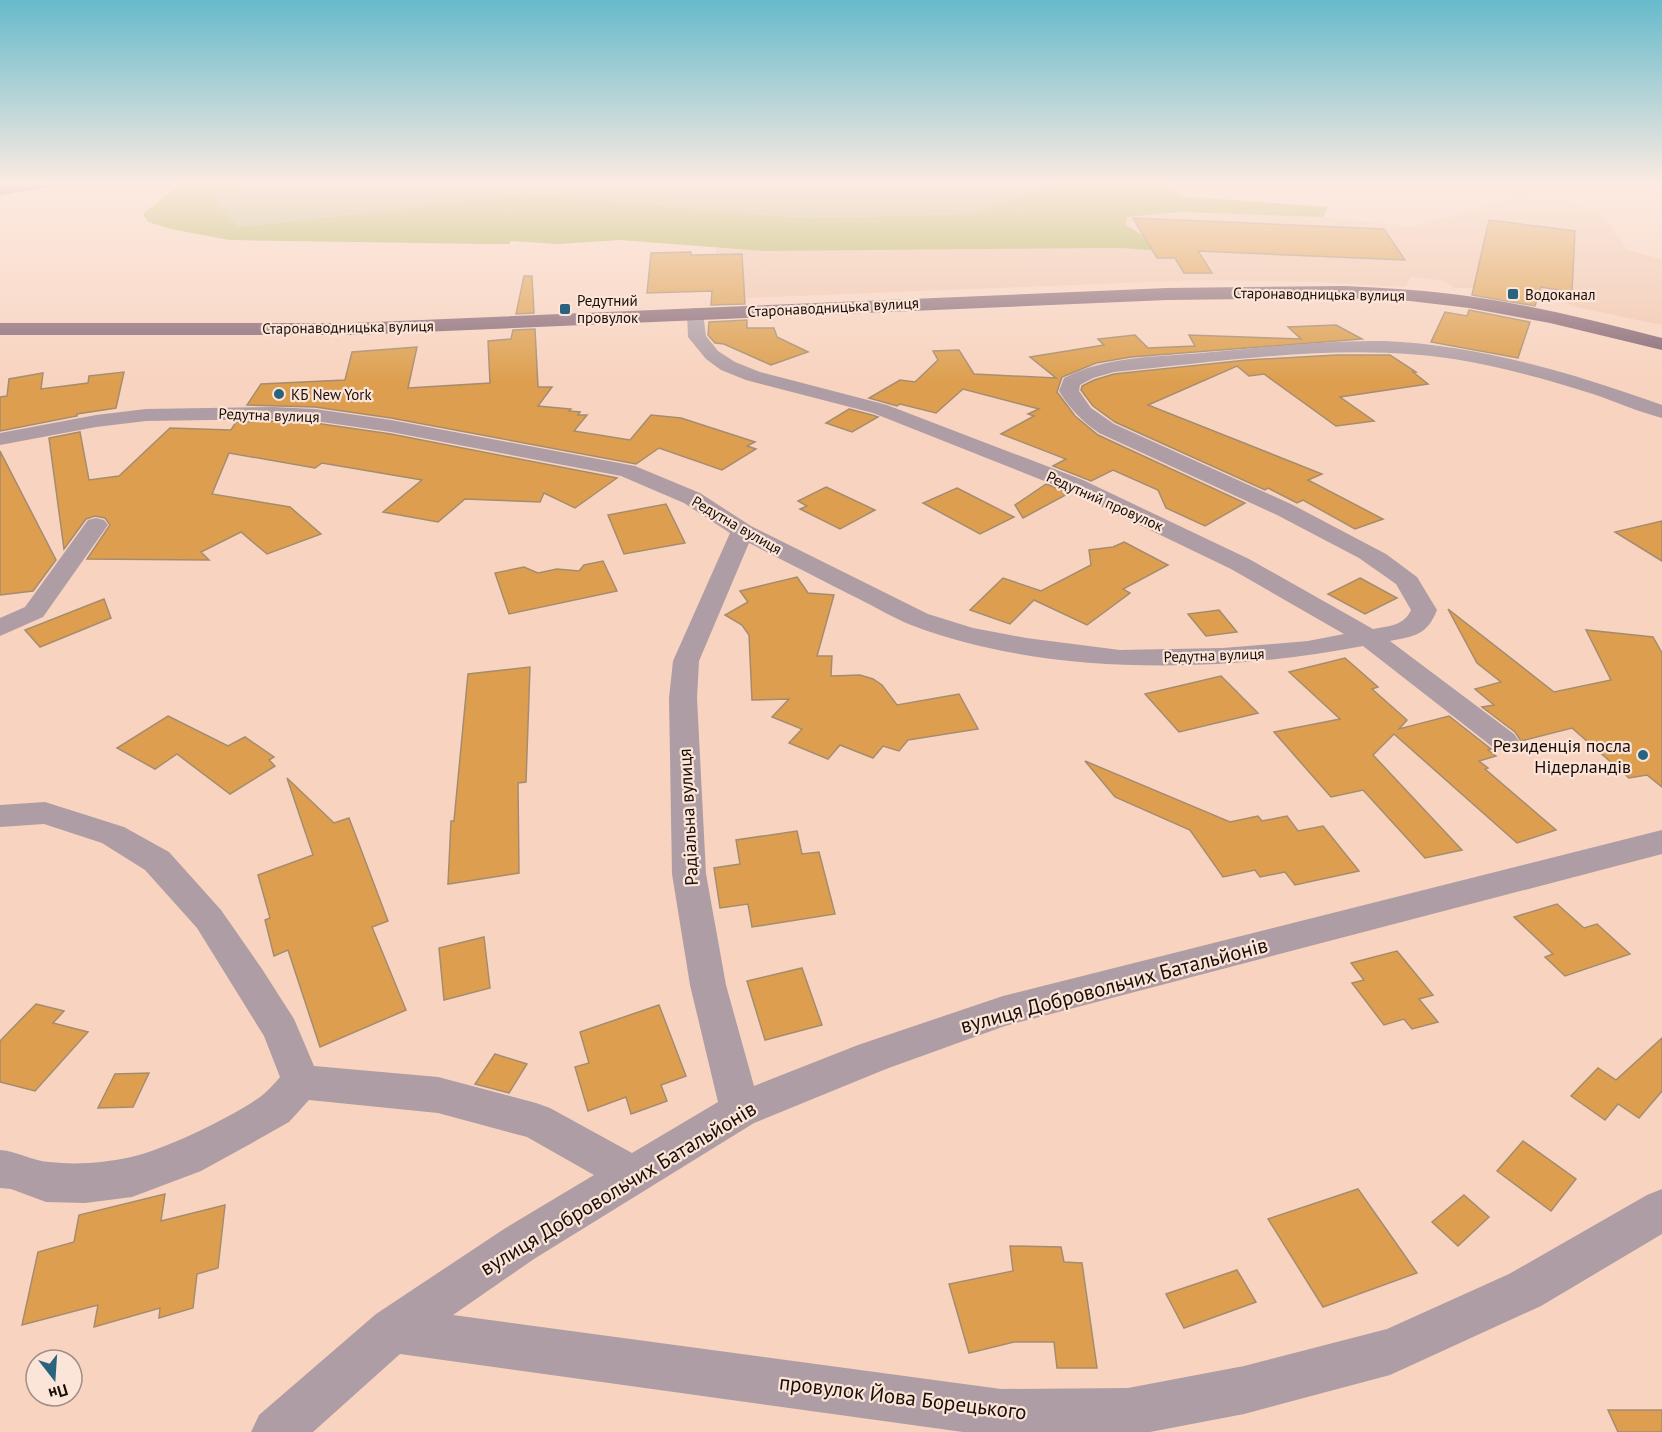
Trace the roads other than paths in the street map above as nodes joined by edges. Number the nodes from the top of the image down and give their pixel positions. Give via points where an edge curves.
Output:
1 (695, 313) junction
2 (0, 329) edge
3 (1662, 344) edge
4 (1662, 412) edge
5 (0, 439) edge
6 (96, 525) dead end
7 (743, 531) junction
8 (0, 628) edge
9 (1368, 637) junction
10 (1504, 741) dead end
11 (0, 816) edge
12 (1662, 842) edge
13 (301, 1082) junction
14 (740, 1110) junction
15 (0, 1169) edge
16 (633, 1175) junction
17 (1662, 1210) edge
18 (392, 1330) junction
19 (276, 1432) edge

1 - 2 main road, Старонаводницька вулиця via 351,329
1 - 3 main road, Старонаводницька вулиця via 1201,293 1343,292 1469,302
1 - 9 street, Редутний провулок via 697,337 728,366 880,409 1075,485 1240,564
4 - 9 street, Редутна вулиця via 1527,370 1453,353 1401,347 1336,346 1113,367 1071,382 1069,391 1074,401 1091,418 1310,523 1375,558 1406,580 1424,610 1419,622 1407,630
5 - 7 street, Редутна вулиця via 146,415 315,415 627,471 692,498
6 - 8 street via 34,612
7 - 9 street, Редутна вулиця via 919,619 968,636 1026,646 1120,658 1200,656 1308,650
7 - 14 street, Радіальна вулиця via 687,661 682,698 689,874 708,985
9 - 10 street, Редутний провулок
11 - 13 street via 45,813 113,835 157,861 209,919 249,979 281,1029
12 - 14 street, вулиця Добровольчих Батальйонів via 1003,1011 872,1057
13 - 15 street via 275,1108 237,1130 186,1157 132,1177 85,1183 46,1182
13 - 16 street via 438,1095 536,1121
14 - 16 street, вулиця Добровольчих Батальйонів
16 - 18 street, вулиця Добровольчих Батальйонів via 519,1244
17 - 18 street, провулок Йова Борецького via 1525,1290 1390,1352 1244,1390 1128,1412 1001,1413
18 - 19 street, вулиця Добровольчих Батальйонів

